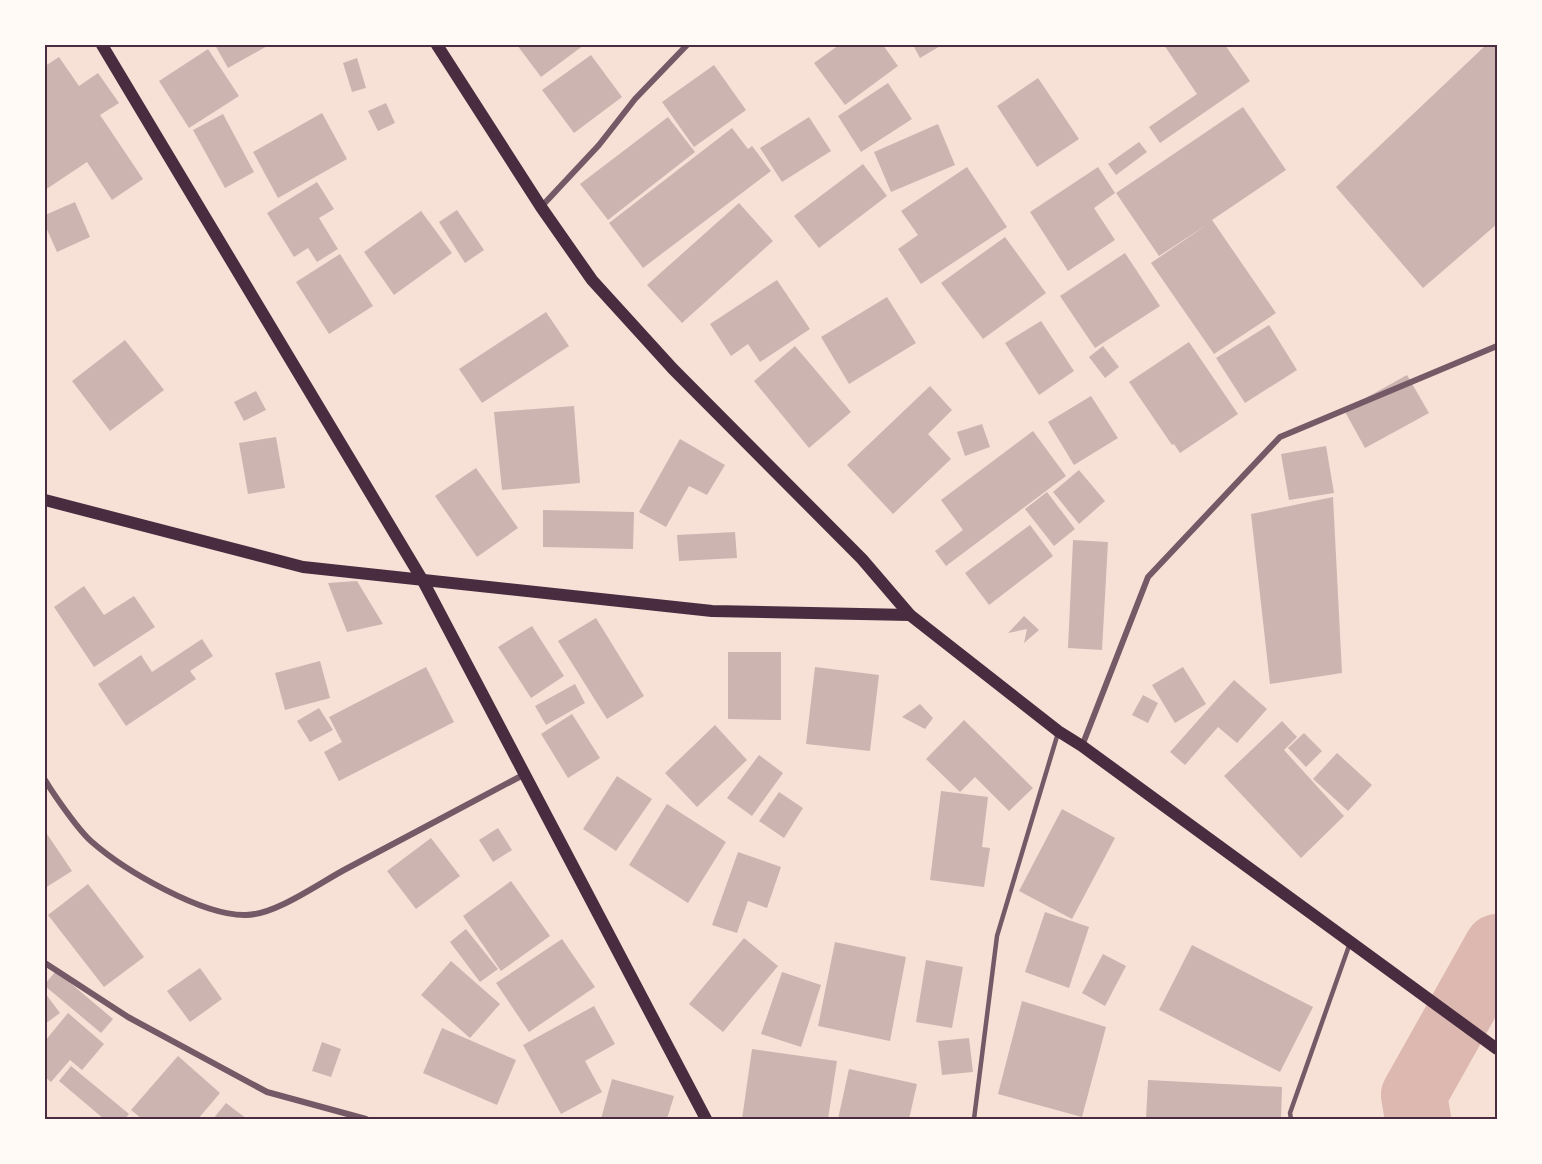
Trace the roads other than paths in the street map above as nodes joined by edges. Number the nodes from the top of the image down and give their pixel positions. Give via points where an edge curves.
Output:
1 (102, 45) edge
2 (437, 45) edge
3 (687, 45) edge
4 (541, 207) junction
5 (1497, 346) edge
6 (45, 500) edge
7 (423, 581) junction
8 (910, 615) junction
9 (1058, 731) junction
10 (1082, 746) junction
11 (525, 774) junction
12 (45, 780) edge
13 (1351, 941) junction
14 (45, 963) edge
15 (1497, 1049) edge
16 (366, 1119) edge
17 (706, 1119) edge
18 (974, 1119) edge
19 (1291, 1119) edge

1 - 7 main road
2 - 4 main road
3 - 4 street
4 - 8 main road via 592,280 673,369 862,559
5 - 10 street via 1280,437 1148,577
6 - 7 main road via 303,567
7 - 8 main road via 712,611
7 - 11 main road
8 - 9 main road
9 - 10 main road
9 - 18 lane via 997,936
10 - 13 main road
11 - 12 street via 282,905 246,915 214,910 184,898 114,858 90,840
11 - 17 main road
13 - 15 main road
13 - 19 lane
14 - 16 street via 128,1017 267,1092

